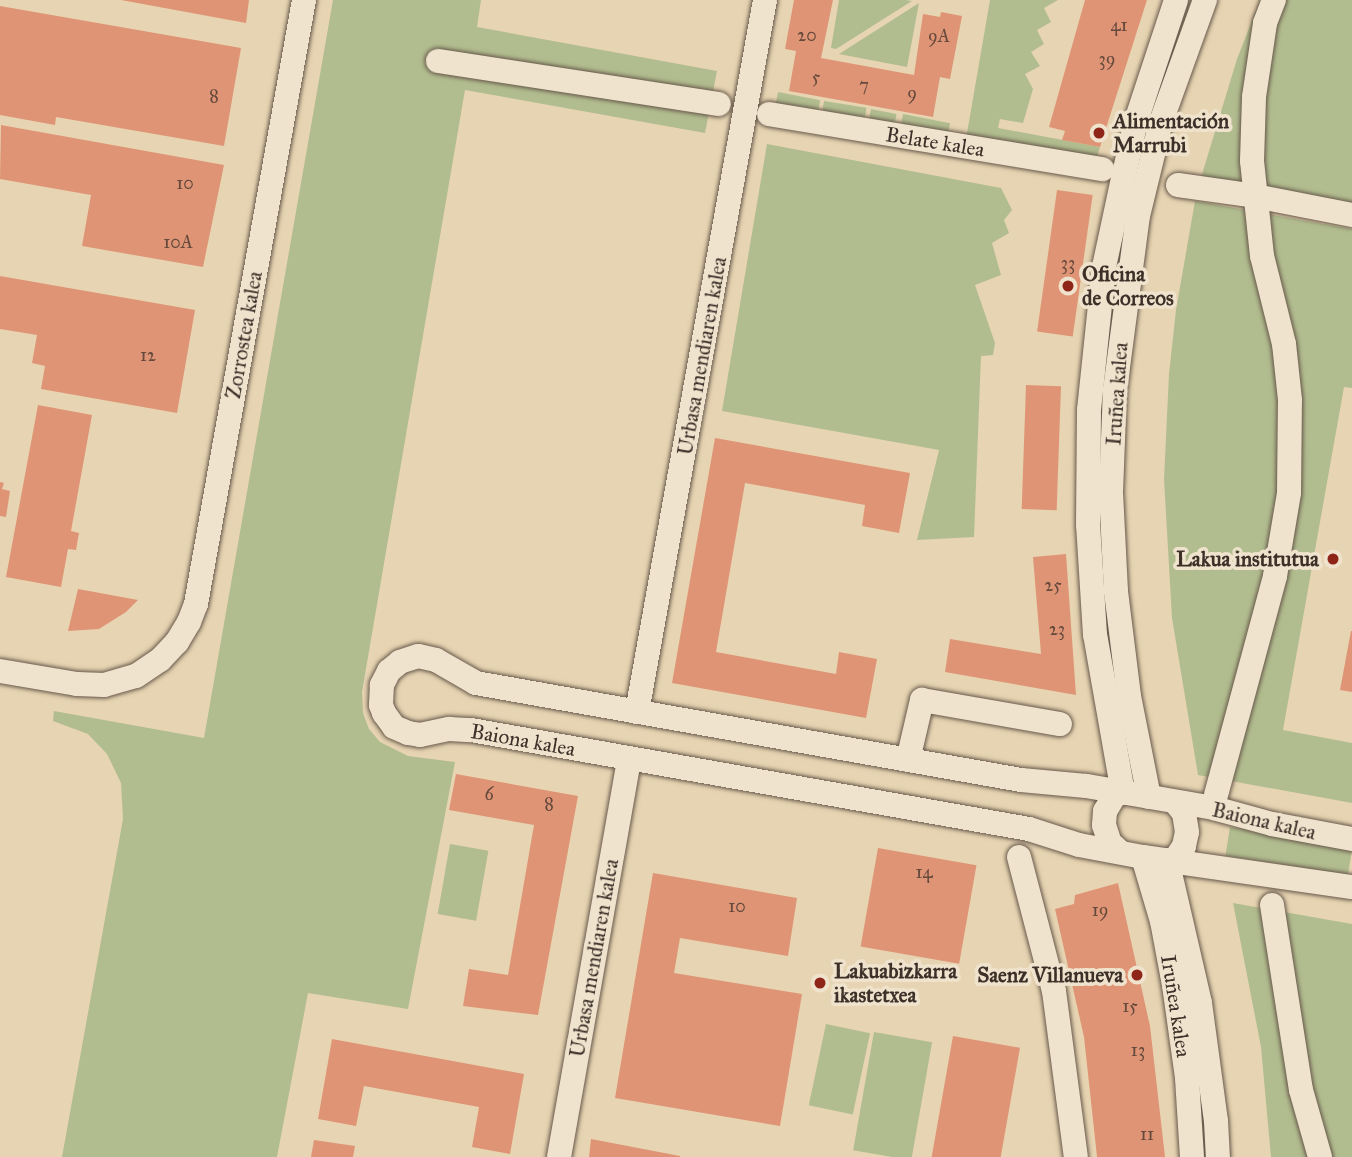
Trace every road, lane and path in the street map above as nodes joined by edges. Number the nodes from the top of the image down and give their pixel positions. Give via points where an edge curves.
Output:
1 (304, 0) edge
2 (765, 0) edge
3 (1176, 0) edge
4 (1205, 0) edge
5 (1274, 0) edge
6 (438, 61) dead end
7 (719, 104) dead end
8 (769, 114) dead end
9 (1102, 170) dead end
10 (1178, 185) dead end
11 (1255, 196) junction
12 (1352, 215) edge
13 (0, 671) edge
14 (638, 712) junction
15 (1060, 724) dead end
16 (629, 760) junction
17 (908, 760) junction
18 (1119, 793) junction
19 (1216, 795) dead end
20 (1149, 797) junction
21 (1175, 803) junction
22 (1352, 839) edge
23 (1119, 851) junction
24 (1019, 857) dead end
25 (1161, 860) junction
26 (1352, 887) edge
27 (1272, 905) dead end
28 (559, 1157) edge
29 (1076, 1157) edge
30 (1192, 1157) edge
31 (1217, 1157) edge
32 (1320, 1157) edge

1 - 13 street, Zorrostea kalea via 196,604 177,642 136,676 104,685
2 - 14 street, Urbasa mendiaren kalea
3 - 18 street, Iruñea kalea via 1136,121 1104,267 1089,410 1088,525 1095,635
4 - 20 street, Iruñea kalea via 1161,122 1144,191 1115,390 1111,492 1116,591 1129,696
5 - 11 street via 1265,23 1254,97
6 - 7 street
8 - 9 street, Belate kalea
10 - 11 street
11 - 12 street
11 - 19 street via 1262,256 1288,378 1289,493 1275,576
14 - 16 street, Baiona kalea via 476,683 436,660 418,656 400,662 382,685 384,713 394,727 408,733 420,736 449,729 471,730
14 - 17 street, Baiona kalea
15 - 17 street via 922,700
16 - 23 street, Baiona kalea via 1029,829 1079,845
16 - 28 street, Urbasa mendiaren kalea
17 - 18 street, Baiona kalea
18 - 20 street, Baiona kalea
18 - 23 street via 1105,811 1104,825 1110,843
20 - 21 street, Baiona kalea
21 - 22 street, Baiona kalea
21 - 25 street, Baiona kalea via 1184,813 1185,846
23 - 25 street, Baiona kalea
24 - 29 street via 1054,991
25 - 26 street, Baiona kalea
25 - 30 street, Iruñea kalea via 1162,921 1187,1078
25 - 31 street, Iruñea kalea via 1200,1003
27 - 32 street via 1301,1090

